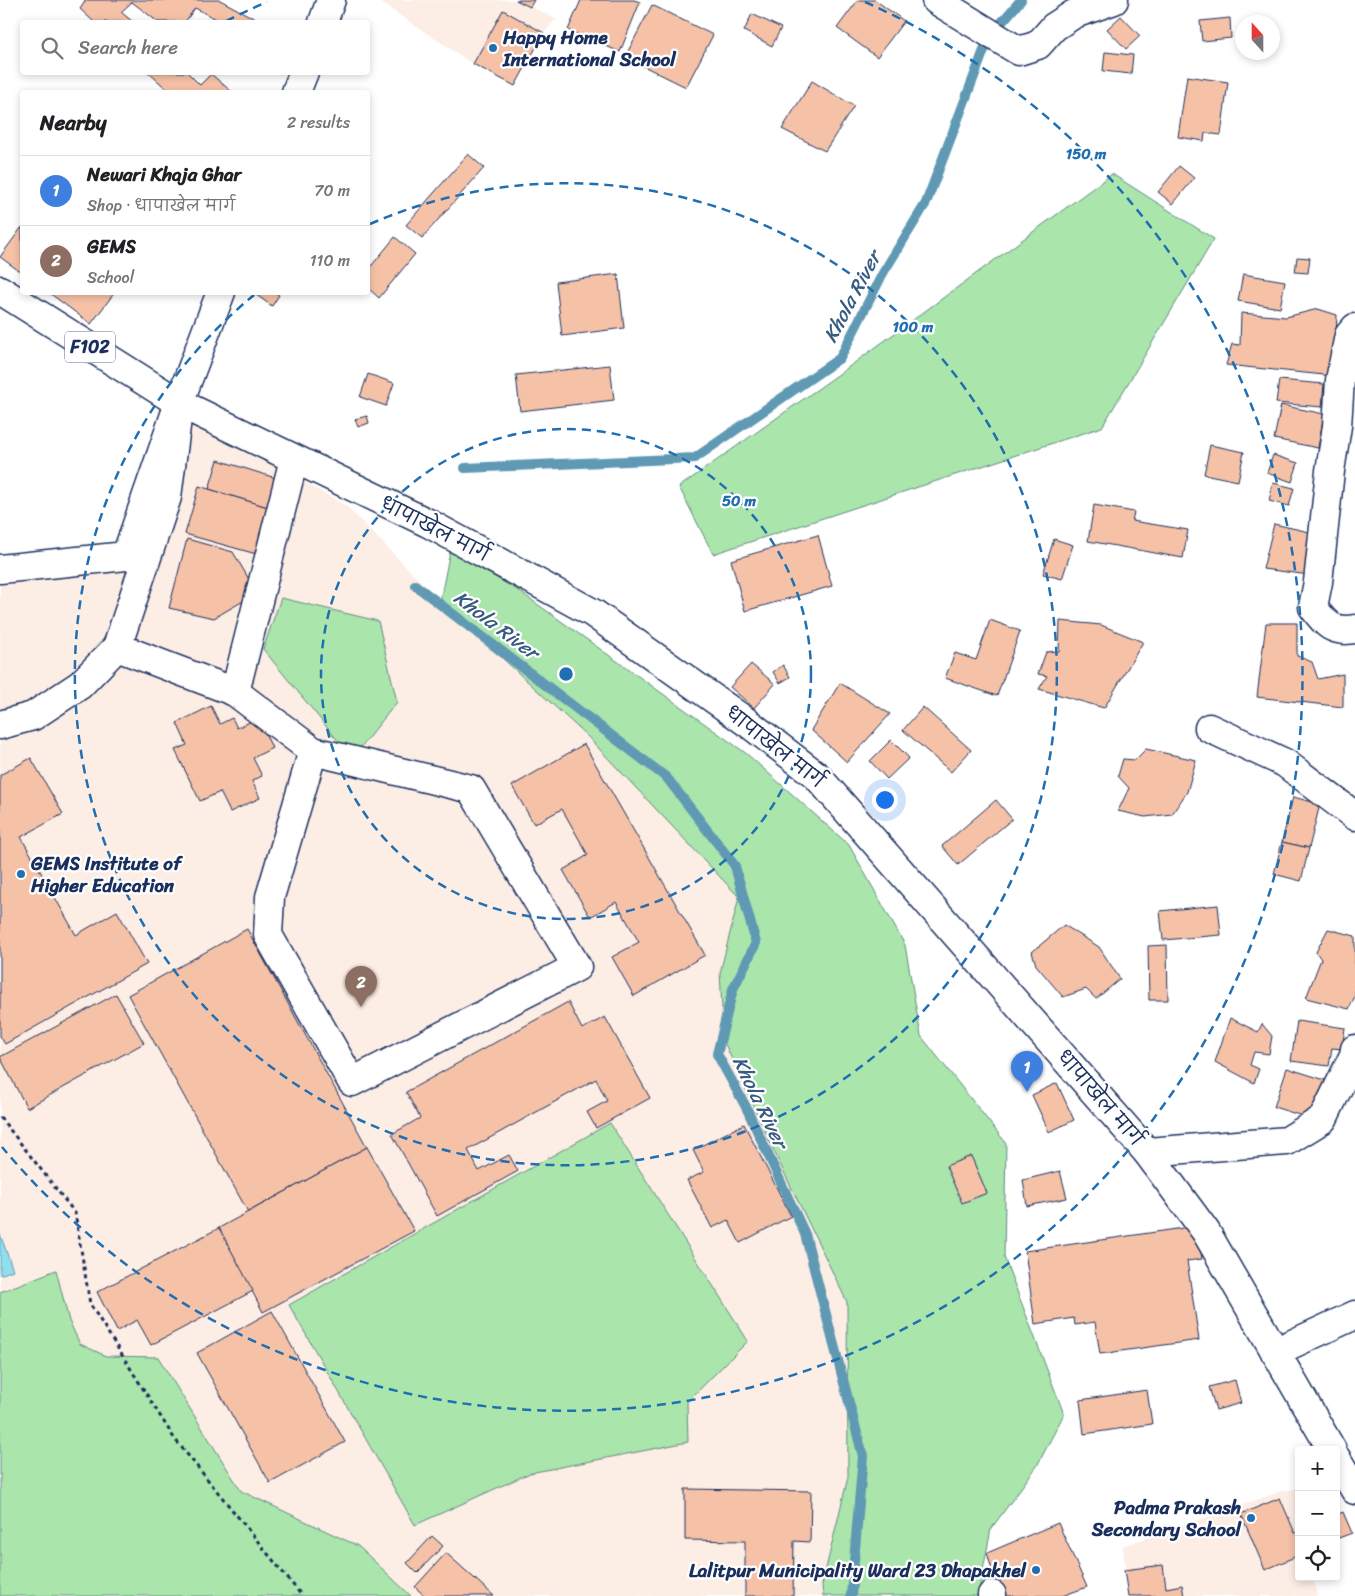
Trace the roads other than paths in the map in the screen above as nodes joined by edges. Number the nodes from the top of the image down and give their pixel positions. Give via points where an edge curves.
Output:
1 (331, 0) edge
2 (936, 0) edge
3 (1114, 0) edge
4 (324, 20) edge
5 (303, 75) edge
6 (297, 90) edge
7 (0, 290) edge
8 (220, 295) edge
9 (1355, 328) edge
10 (179, 403) junction
11 (294, 459) junction
12 (0, 569) edge
13 (1355, 629) edge
14 (117, 647) junction
15 (234, 692) junction
16 (0, 725) edge
17 (1209, 728) dead end
18 (313, 751) junction
19 (1355, 816) edge
20 (1355, 1049) edge
21 (1148, 1152) junction
22 (1355, 1315) edge
23 (1275, 1352) junction
24 (1330, 1446) edge
25 (1340, 1465) edge
26 (1355, 1490) edge

1 - 4 main road
2 - 3 main road via 1019,51 1038,45 1054,27 1074,14
5 - 6 main road
7 - 10 main road, धापाखेल मार्ग / F102
8 - 10 main road
9 - 13 main road via 1348,335 1340,380 1313,606 1330,627 1343,631
10 - 11 main road, धापाखेल मार्ग / F102
10 - 12 main road via 126,556
10 - 14 main road via 168,497
11 - 15 main road
11 - 21 main road, धापाखेल मार्ग / F102 via 428,523 593,613 816,774
14 - 15 main road
14 - 16 main road via 80,685 33,716
15 - 18 main road
17 - 19 main road via 1285,764
18 - 18 main road via 471,789 577,967 352,1082 268,935 270,897
20 - 21 main road via 1323,1119 1287,1141
21 - 23 main road, धापाखेल मार्ग / F102 via 1206,1232
22 - 23 main road
23 - 24 main road, धापाखेल मार्ग / F102
25 - 26 main road

